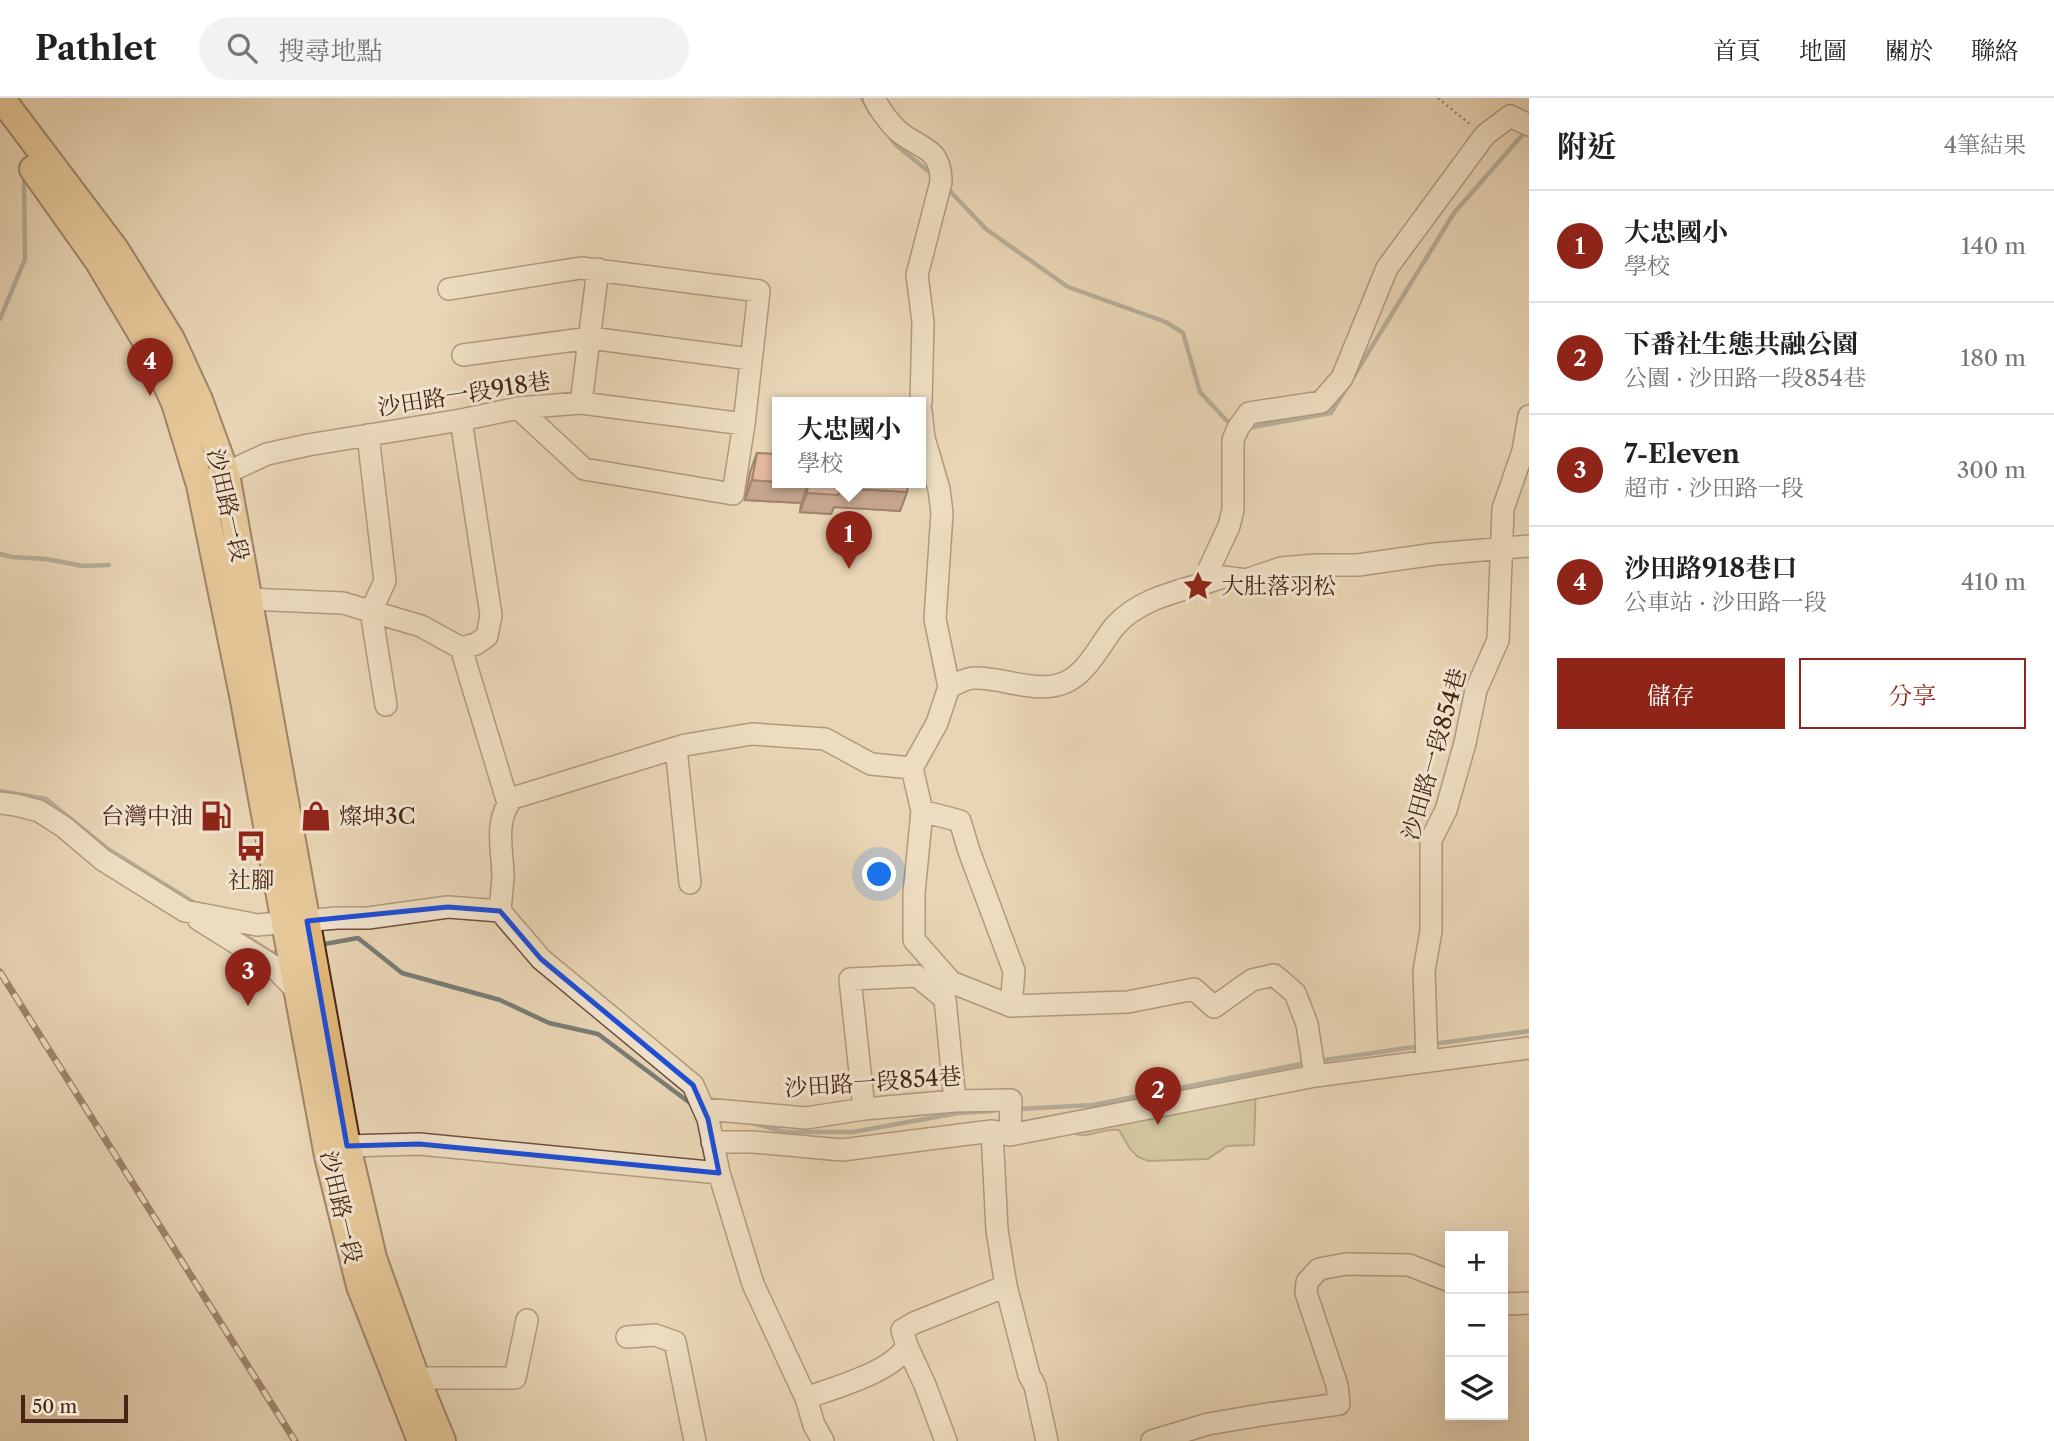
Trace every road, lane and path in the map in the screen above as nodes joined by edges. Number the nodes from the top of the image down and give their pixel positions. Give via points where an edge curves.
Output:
1 (874, 98) edge
2 (1438, 98) edge
3 (3, 105) edge
4 (1519, 121) edge
5 (1485, 135) junction
6 (598, 269) junction
7 (449, 289) dead end
8 (590, 338) junction
9 (463, 355) dead end
10 (750, 359) junction
11 (921, 397) edge
12 (581, 403) junction
13 (518, 408) junction
14 (1529, 416) edge
15 (461, 420) junction
16 (744, 424) junction
17 (368, 435) junction
18 (926, 445) edge
19 (226, 474) junction
20 (200, 485) junction
21 (1529, 546) edge
22 (1502, 548) junction
23 (1202, 583) junction
24 (248, 599) junction
25 (371, 611) junction
26 (461, 648) junction
27 (949, 687) junction
28 (386, 705) dead end
29 (676, 748) junction
30 (912, 768) junction
31 (0, 803) edge
32 (508, 803) junction
33 (922, 811) junction
34 (690, 883) dead end
35 (185, 911) junction
36 (500, 911) junction
37 (297, 922) junction
38 (304, 963) junction
39 (299, 993) junction
40 (1011, 1006) junction
41 (1529, 1048) edge
42 (1427, 1061) junction
43 (1315, 1076) junction
44 (955, 1101) junction
45 (704, 1109) junction
46 (864, 1109) junction
47 (1001, 1133) junction
48 (712, 1142) junction
49 (347, 1146) junction
50 (719, 1173) junction
51 (1445, 1279) edge
52 (1006, 1286) junction
53 (1529, 1303) edge
54 (1508, 1304) edge
55 (527, 1320) dead end
56 (627, 1337) dead end
57 (907, 1346) junction
58 (416, 1378) junction
59 (806, 1398) junction
60 (421, 1441) edge
61 (442, 1441) edge
62 (695, 1441) edge
63 (823, 1441) edge
64 (946, 1441) edge
65 (1047, 1441) edge
66 (1152, 1441) edge

1 - 11 street via 899,132 930,152 941,168 917,275 923,322
2 - 5 path
3 - 19 main road, 沙田路一段 via 115,249 171,339
3 - 20 main road, 沙田路一段 via 150,348 175,403
4 - 5 street
5 - 23 street via 1387,268 1342,378 1321,402 1249,413 1238,428 1233,440 1233,510
6 - 7 street
6 - 8 street
6 - 10 street via 759,291
8 - 9 street
8 - 10 street
8 - 12 street
10 - 16 street
12 - 13 street, 沙田路一段918巷
12 - 16 street, 沙田路一段918巷
13 - 15 street, 沙田路一段918巷
13 - 16 street via 584,469 733,494
14 - 22 street, 沙田路一段854巷 via 1523,452 1503,509
15 - 17 street, 沙田路一段918巷
15 - 26 street via 491,615 487,636
17 - 19 street, 沙田路一段918巷 via 267,454
17 - 25 street via 385,581
18 - 27 street via 942,513 935,619
19 - 20 street, 沙田路一段918巷
19 - 24 main road, 沙田路一段
20 - 37 main road, 沙田路一段
21 - 22 street
22 - 23 street via 1358,565 1281,568 1246,580 1223,577
22 - 42 street, 沙田路一段854巷 via 1498,640 1476,690 1446,810 1432,840 1431,931 1424,971
23 - 27 street via 1136,609 1117,624 1081,672 1068,681 1041,687 972,678
24 - 25 street via 343,603
24 - 37 main road, 沙田路一段
25 - 26 street via 421,626
25 - 28 street
26 - 32 street
27 - 30 street via 937,723
29 - 30 street via 752,734 825,739 871,764
29 - 32 street
29 - 34 street
30 - 33 street
31 - 35 street via 38,811 103,860
32 - 36 street via 499,841
33 - 40 street via 960,821 1014,971
33 - 40 street via 914,940 951,982
35 - 37 street via 257,925
35 - 39 street via 273,966
36 - 37 street via 448,907
36 - 45 street via 541,959 693,1085
37 - 38 main road
38 - 39 main road, 沙田路一段
38 - 49 main road, 沙田路一段
39 - 60 main road, 沙田路一段 via 328,1156 360,1286
40 - 43 street via 1128,1002 1194,989 1214,1007 1252,980 1275,975 1294,993 1307,1024
41 - 42 street
42 - 43 street
43 - 47 street
44 - 46 street, 沙田路一段854巷
44 - 46 street via 945,999 917,976 850,979
44 - 47 street, 沙田路一段854巷 via 1011,1100
45 - 46 street, 沙田路一段854巷 via 806,1118
45 - 48 street
47 - 48 street via 842,1150
47 - 52 street via 997,1230
48 - 50 street
49 - 50 street via 419,1144
49 - 58 main road, 沙田路一段 via 373,1258
50 - 59 street via 753,1284
51 - 66 street via 1409,1265 1346,1264 1319,1269 1307,1282 1306,1293 1339,1404 1208,1424
52 - 57 street via 902,1330
52 - 65 street
53 - 54 street
55 - 58 street via 515,1378
56 - 62 street via 655,1335 676,1342
57 - 59 street via 902,1355 869,1375
57 - 64 street
58 - 61 main road, 沙田路一段
59 - 63 street

